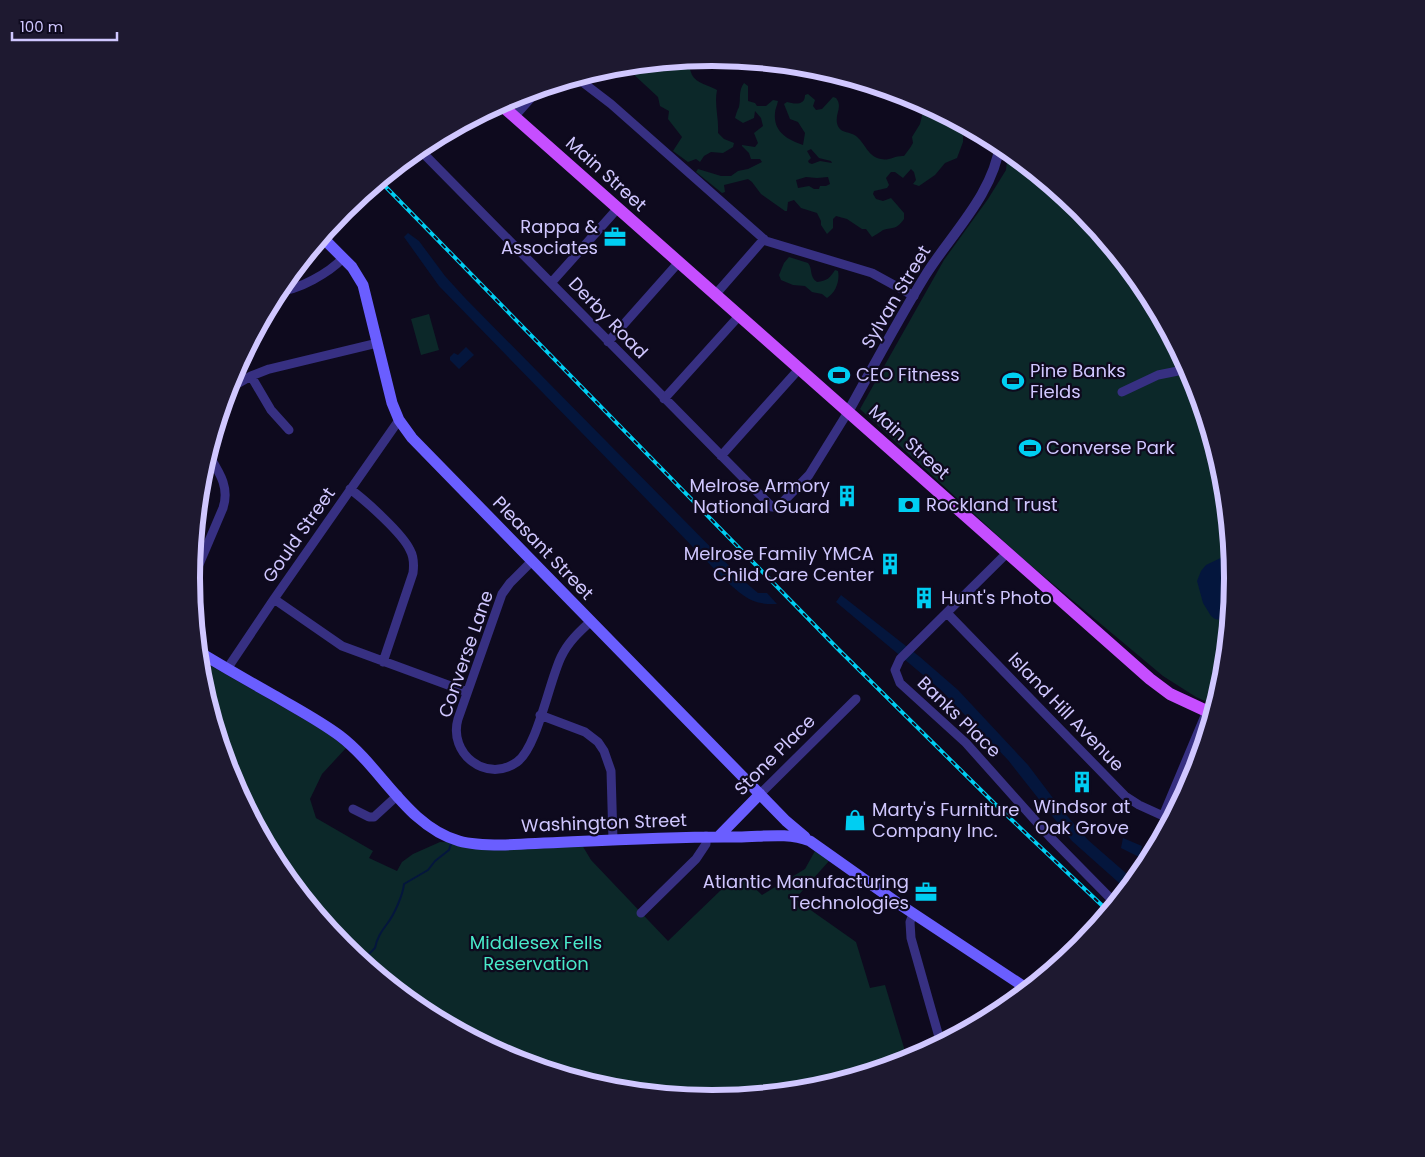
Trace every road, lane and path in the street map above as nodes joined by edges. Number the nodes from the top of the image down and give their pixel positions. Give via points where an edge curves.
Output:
1 (584, 83) edge
2 (529, 100) edge
3 (507, 109) edge
4 (515, 116) junction
5 (998, 154) edge
6 (425, 155) edge
7 (618, 208) junction
8 (764, 239) junction
9 (327, 242) edge
10 (343, 258) junction
11 (679, 262) junction
12 (551, 283) junction
13 (289, 291) edge
14 (715, 294) junction
15 (914, 296) junction
16 (739, 316) junction
17 (608, 342) junction
18 (378, 343) junction
19 (799, 369) junction
20 (1181, 370) edge
21 (251, 376) junction
22 (239, 383) edge
23 (1122, 392) dead end
24 (664, 399) junction
25 (848, 412) junction
26 (399, 420) junction
27 (289, 430) dead end
28 (721, 456) junction
29 (214, 464) edge
30 (350, 489) junction
31 (774, 508) joint
32 (1007, 553) junction
33 (201, 561) edge
34 (532, 562) junction
35 (274, 599) junction
36 (947, 613) junction
37 (591, 621) junction
38 (207, 657) edge
39 (383, 662) junction
40 (227, 669) junction
41 (467, 692) junction
42 (856, 699) dead end
43 (1207, 711) edge
44 (540, 715) junction
45 (1199, 738) edge
46 (760, 794) junction
47 (398, 796) junction
48 (1174, 801) edge
49 (353, 809) dead end
50 (1165, 817) edge
51 (706, 836) junction
52 (719, 836) junction
53 (613, 840) junction
54 (810, 841) junction
55 (1111, 899) edge
56 (641, 913) dead end
57 (913, 914) junction
58 (1023, 986) edge
59 (940, 1037) edge

1 - 8 street
2 - 4 street
3 - 4 main road, Main Street
4 - 7 main road, Main Street
5 - 15 street, Sylvan Street via 985,190
6 - 12 street, Derby Road
7 - 11 main road, Main Street
7 - 12 street
8 - 14 street
8 - 15 street via 874,274
9 - 10 main road, Pleasant Street
10 - 13 street
10 - 18 main road, Pleasant Street via 362,285
11 - 14 main road, Main Street
11 - 17 street
12 - 17 street, Derby Road
14 - 16 main road, Main Street
15 - 25 street, Sylvan Street
16 - 19 main road, Main Street
16 - 24 street
17 - 24 street, Derby Road
18 - 21 street
18 - 26 main road, Pleasant Street
19 - 25 main road, Main Street
19 - 28 street
20 - 23 street via 1158,375
21 - 22 street
21 - 27 street via 271,410
24 - 28 street, Derby Road
25 - 31 street, Sylvan Street via 808,475
25 - 32 main road, Main Street
26 - 30 street, Gould Street
26 - 34 main road, Pleasant Street via 418,444
28 - 31 street, Derby Road
29 - 33 street via 223,480 225,500
30 - 35 street, Gould Street
30 - 39 street via 404,541 414,560 413,573
32 - 36 street, Banks Place
32 - 43 main road, Main Street via 1155,683 1170,694
34 - 37 main road, Pleasant Street
34 - 41 street, Converse Lane via 502,594
35 - 39 street via 342,646
35 - 40 street, Gould Street
36 - 50 street, Island Hill Avenue via 1125,796
36 - 55 street, Banks Place via 900,659 895,670 900,683 966,743 1050,837
37 - 44 street, Converse Lane via 570,642 561,657
37 - 46 main road, Pleasant Street
38 - 40 main road, Washington Street
39 - 41 street
40 - 47 main road, Washington Street via 342,737
41 - 44 street, Converse Lane via 457,723 457,738 466,756 482,767 502,769 519,760 529,747
42 - 46 street, Stone Place
44 - 53 street via 585,732 604,751 611,772
45 - 48 street
46 - 52 main road, Stone Place
46 - 54 main road, Pleasant Street
47 - 49 street via 374,817
47 - 53 main road, Washington Street via 430,827 464,842 501,845
51 - 52 main road, Washington Street
51 - 53 main road, Washington Street
51 - 56 street via 706,844 696,859
52 - 54 main road, Washington Street via 778,835
54 - 57 main road, Washington Street
57 - 58 main road, Washington Street
57 - 59 street via 911,938

